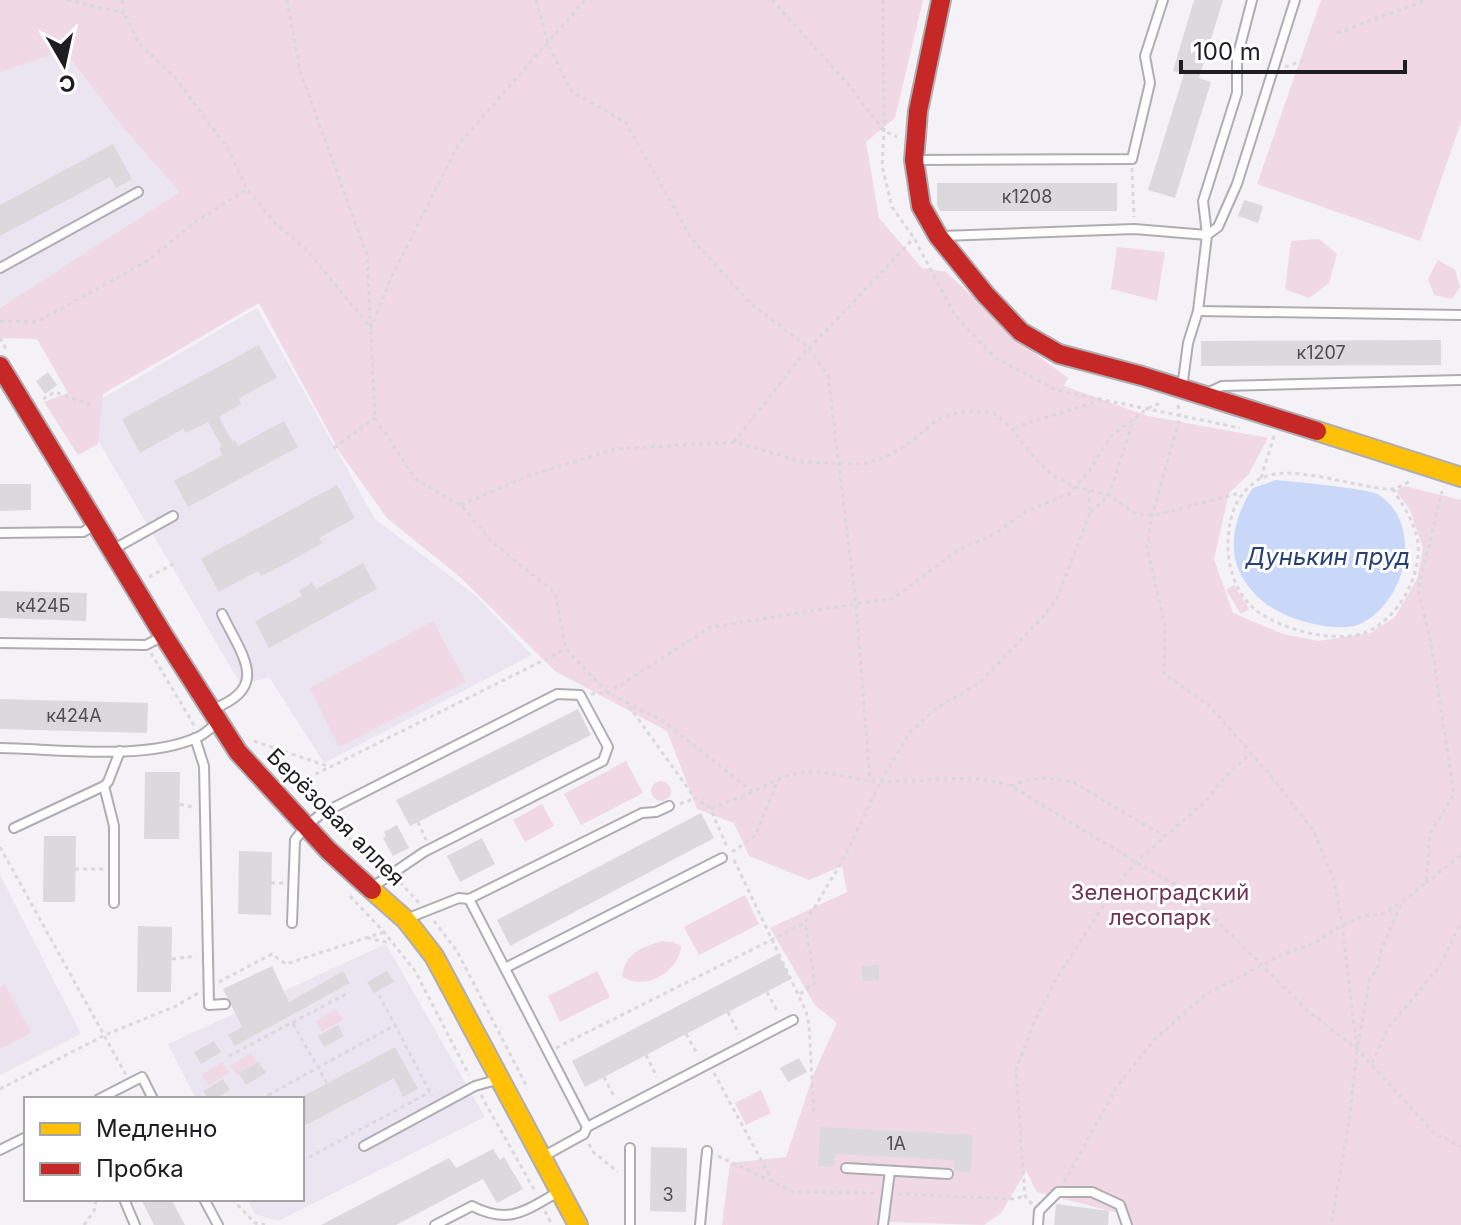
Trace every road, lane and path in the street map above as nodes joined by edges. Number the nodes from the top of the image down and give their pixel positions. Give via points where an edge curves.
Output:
1 (67, 0) edge
2 (122, 0) edge
3 (287, 0) edge
4 (536, 0) edge
5 (585, 0) edge
6 (772, 0) edge
7 (883, 0) edge
8 (941, 0) edge
9 (1163, 0) edge
10 (1252, 0) edge
11 (1295, 0) edge
12 (1426, 0) edge
13 (124, 13) junction
14 (1337, 33) dead end
15 (548, 43) junction
16 (1308, 59) dead end
17 (1273, 71) junction
18 (884, 131) junction
19 (914, 153) junction
20 (1132, 159) junction
21 (247, 189) junction
22 (138, 192) dead end
23 (1134, 229) junction
24 (1207, 235) junction
25 (938, 236) junction
26 (914, 238) junction
27 (0, 268) edge
28 (1198, 311) junction
29 (1461, 315) edge
30 (0, 321) edge
31 (371, 328) junction
32 (0, 338) edge
33 (809, 348) junction
34 (4, 358) edge
35 (1461, 380) edge
36 (1179, 392) junction
37 (1202, 395) junction
38 (1101, 399) junction
39 (39, 401) dead end
40 (91, 405) dead end
41 (1148, 408) junction
42 (1180, 417) junction
43 (375, 418) junction
44 (1134, 419) junction
45 (1012, 429) junction
46 (1248, 429) dead end
47 (1275, 434) dead end
48 (734, 442) junction
49 (334, 448) dead end
50 (837, 465) junction
51 (1401, 474) dead end
52 (1261, 478) junction
53 (1456, 485) edge
54 (1075, 487) junction
55 (1393, 489) junction
56 (1089, 490) junction
57 (1240, 493) junction
58 (1109, 495) junction
59 (461, 505) junction
60 (1090, 513) junction
61 (173, 516) dead end
62 (1152, 516) junction
63 (98, 524) junction
64 (0, 533) edge
65 (113, 549) junction
66 (173, 564) dead end
67 (149, 577) dead end
68 (1413, 580) junction
69 (1418, 590) junction
70 (856, 604) junction
71 (222, 614) dead end
72 (164, 636) junction
73 (0, 643) edge
74 (566, 649) junction
75 (608, 693) junction
76 (580, 695) junction
77 (627, 703) junction
78 (214, 716) junction
79 (195, 738) junction
80 (0, 748) edge
81 (258, 750) dead end
82 (120, 751) junction
83 (1250, 754) junction
84 (330, 767) junction
85 (284, 777) dead end
86 (779, 779) junction
87 (870, 781) junction
88 (881, 781) junction
89 (104, 786) junction
90 (1011, 786) junction
91 (753, 792) junction
92 (695, 798) junction
93 (680, 804) dead end
94 (669, 806) dead end
95 (710, 808) junction
96 (321, 814) junction
97 (418, 822) dead end
98 (305, 827) junction
99 (14, 828) dead end
100 (1164, 836) junction
101 (0, 847) edge
102 (430, 848) junction
103 (1461, 855) edge
104 (726, 856) junction
105 (1137, 861) junction
106 (114, 868) junction
107 (75, 869) dead end
108 (391, 873) junction
109 (1426, 883) junction
110 (371, 889) junction
111 (469, 899) junction
112 (1402, 902) junction
113 (114, 903) dead end
114 (427, 911) junction
115 (406, 920) junction
116 (1461, 922) edge
117 (292, 923) dead end
118 (805, 923) junction
119 (1342, 925) junction
120 (384, 932) dead end
121 (367, 938) junction
122 (772, 938) junction
123 (394, 944) dead end
124 (209, 954) junction
125 (172, 959) dead end
126 (1261, 965) junction
127 (505, 968) junction
128 (208, 988) junction
129 (350, 992) dead end
130 (767, 992) dead end
131 (800, 994) dead end
132 (379, 995) dead end
133 (225, 1004) dead end
134 (728, 1012) dead end
135 (788, 1022) joint
136 (293, 1023) junction
137 (395, 1025) junction
138 (686, 1034) dead end
139 (105, 1035) junction
140 (744, 1045) junction
141 (1357, 1049) junction
142 (549, 1051) junction
143 (646, 1055) dead end
144 (229, 1056) dead end
145 (1371, 1064) junction
146 (706, 1065) junction
147 (318, 1068) junction
148 (604, 1077) dead end
149 (500, 1078) junction
150 (129, 1082) junction
151 (327, 1083) dead end
152 (663, 1087) junction
153 (0, 1089) edge
154 (430, 1092) junction
155 (531, 1096) dead end
156 (103, 1097) edge
157 (152, 1097) edge
158 (265, 1097) edge
159 (438, 1107) junction
160 (621, 1109) junction
161 (586, 1130) junction
162 (24, 1138) edge
163 (364, 1146) dead end
164 (1461, 1147) edge
165 (630, 1148) dead end
166 (0, 1150) edge
167 (707, 1151) joint
168 (543, 1157) junction
169 (304, 1160) edge
170 (846, 1168) dead end
171 (890, 1171) junction
172 (948, 1174) dead end
173 (630, 1181) junction
174 (773, 1182) junction
175 (561, 1191) junction
176 (1058, 1192) junction
177 (885, 1193) junction
178 (1025, 1196) junction
179 (96, 1201) edge
180 (125, 1201) edge
181 (205, 1201) edge
182 (234, 1201) edge
183 (1039, 1211) junction
184 (505, 1222) edge
185 (256, 1224) edge
186 (84, 1225) edge
187 (135, 1225) edge
188 (218, 1225) edge
189 (265, 1225) edge
190 (435, 1225) edge
191 (578, 1225) edge
192 (630, 1225) edge
193 (700, 1225) edge
194 (883, 1225) edge
195 (1038, 1225) edge
196 (1127, 1225) edge
197 (1331, 1225) edge

1 - 13 path
2 - 13 path
3 - 31 path via 300,71 367,255
4 - 15 path
5 - 15 path
6 - 18 path
7 - 18 path
8 - 19 street
9 - 20 lane via 1145,56 1150,83
10 - 24 lane via 1237,58 1237,93 1203,201
11 - 17 lane
12 - 14 path
13 - 21 path via 139,44 174,76 228,149
15 - 31 path via 458,145
15 - 33 path via 570,90 626,123 692,239 750,303
16 - 17 path
17 - 24 lane via 1237,184 1218,227
18 - 19 path
18 - 26 path via 882,166 892,207
19 - 20 lane
19 - 25 street via 921,206
20 - 23 path
21 - 30 path via 147,261 37,322
21 - 31 path via 306,249
22 - 27 lane
23 - 24 lane
23 - 25 lane
24 - 28 lane
25 - 26 path
25 - 36 street via 1021,332 1059,354
26 - 33 path
26 - 38 path via 954,314 994,357 1056,390
28 - 29 lane
28 - 36 lane
31 - 43 path
32 - 34 path
33 - 48 path
33 - 50 path via 828,376
34 - 63 street, Берёзовая аллея
35 - 37 lane via 1222,386
36 - 37 street
36 - 41 path
36 - 42 path
37 - 53 street
38 - 41 path
38 - 45 path
39 - 40 path via 55,392
41 - 42 path
41 - 44 path
42 - 46 path
42 - 62 path
43 - 49 path
43 - 59 path via 416,480
44 - 54 path via 1111,436
44 - 58 path
45 - 50 path via 994,413 951,414 886,457
45 - 54 path via 1051,474
47 - 52 path
48 - 50 path via 803,462
48 - 59 path via 615,449 526,477
50 - 70 path
51 - 55 path via 1414,479
52 - 55 path via 1285,473
52 - 57 path
53 - 69 path via 1442,491
54 - 56 path
54 - 70 path via 958,550 894,598
55 - 68 path via 1418,545
56 - 58 path
56 - 60 path
57 - 62 path
57 - 68 path via 1228,547 1233,579 1249,604 1279,624 1323,636 1363,633 1392,615
58 - 60 path
58 - 62 path via 1136,514
59 - 74 path via 491,541 555,593
60 - 88 path via 1057,598 1043,617 979,683 934,710 910,732
61 - 65 lane
62 - 83 path via 1147,548 1165,626 1164,674 1209,705
63 - 64 lane via 83,532
63 - 65 street, Берёзовая аллея
65 - 72 street, Берёзовая аллея
66 - 67 path
68 - 69 path
69 - 109 path via 1454,794 1430,834
70 - 75 path via 711,627
70 - 87 path
71 - 78 lane via 245,662 247,683
72 - 73 lane via 146,645
72 - 78 street, Берёзовая аллея
74 - 75 path
74 - 84 path
75 - 76 path
75 - 77 path
76 - 96 lane via 557,694
76 - 102 lane via 608,747 603,761
77 - 91 path via 663,721
77 - 92 path
78 - 79 lane
78 - 98 street, Берёзовая аллея via 238,752
79 - 82 lane via 170,747
79 - 124 lane via 204,766
80 - 82 lane
81 - 84 path via 249,740
82 - 89 lane
83 - 100 path
83 - 119 path via 1313,830 1334,880
84 - 85 path via 293,786
86 - 87 path via 809,771
86 - 91 path
86 - 104 path via 755,836
87 - 88 path
88 - 90 path via 965,778
88 - 118 path
89 - 99 lane
89 - 106 lane via 114,826
90 - 100 path via 1048,778 1073,782
90 - 105 path
91 - 95 path
92 - 93 path
92 - 95 path
94 - 111 lane via 642,813
95 - 104 path
96 - 98 lane
96 - 108 path
97 - 102 path
98 - 110 street, Берёзовая аллея
98 - 117 lane via 295,840
100 - 105 path
101 - 139 path
102 - 108 lane
103 - 109 path
104 - 122 path
104 - 127 lane
105 - 126 path via 1185,889
105 - 178 path via 1058,976 1016,1071
106 - 107 path
106 - 113 lane
108 - 110 lane
108 - 114 path
109 - 112 path
110 - 115 street, Берёзовая аллея
111 - 114 lane
111 - 127 lane
112 - 119 path via 1385,913
112 - 141 path via 1370,978
114 - 115 lane
114 - 155 path via 457,951
115 - 149 street, Берёзовая аллея via 455,990
116 - 145 path via 1440,966 1389,1027
118 - 122 path
118 - 131 path via 815,983
119 - 126 path via 1313,944
119 - 141 path
120 - 121 path
121 - 123 path
121 - 128 path via 286,964 272,954
122 - 142 path
124 - 125 path
124 - 128 lane
126 - 141 path
126 - 176 path via 1205,995 1155,1039 1118,1085
127 - 142 lane
128 - 133 lane via 209,1005
128 - 139 path
129 - 136 path
130 - 135 path
132 - 137 path
134 - 140 path
135 - 140 lane
136 - 144 path
136 - 147 path
137 - 147 path
137 - 154 path
138 - 146 path
139 - 150 path
139 - 153 path
140 - 146 lane
141 - 145 path
141 - 197 path
142 - 161 lane
143 - 152 path
145 - 164 path via 1434,1133
146 - 152 lane
146 - 174 path
147 - 151 path
147 - 158 path
148 - 160 path
149 - 159 lane
149 - 168 street, Берёзовая аллея
150 - 156 lane
150 - 157 lane via 142,1077
152 - 160 lane
154 - 159 path
154 - 169 path
159 - 163 lane
160 - 161 lane
161 - 168 lane
161 - 173 path via 592,1151
162 - 166 lane
165 - 173 lane
167 - 174 path
167 - 193 lane
168 - 175 street, Берёзовая аллея
170 - 171 lane
171 - 172 lane
171 - 177 lane
173 - 192 lane
174 - 177 path via 794,1192
175 - 184 lane
175 - 191 street, Берёзовая аллея
176 - 183 lane
176 - 196 lane via 1092,1192 1120,1205
177 - 178 path
177 - 194 lane
178 - 183 path
179 - 186 path
180 - 187 lane
181 - 188 lane
182 - 185 path
183 - 195 lane
184 - 190 lane via 472,1206
185 - 189 path

